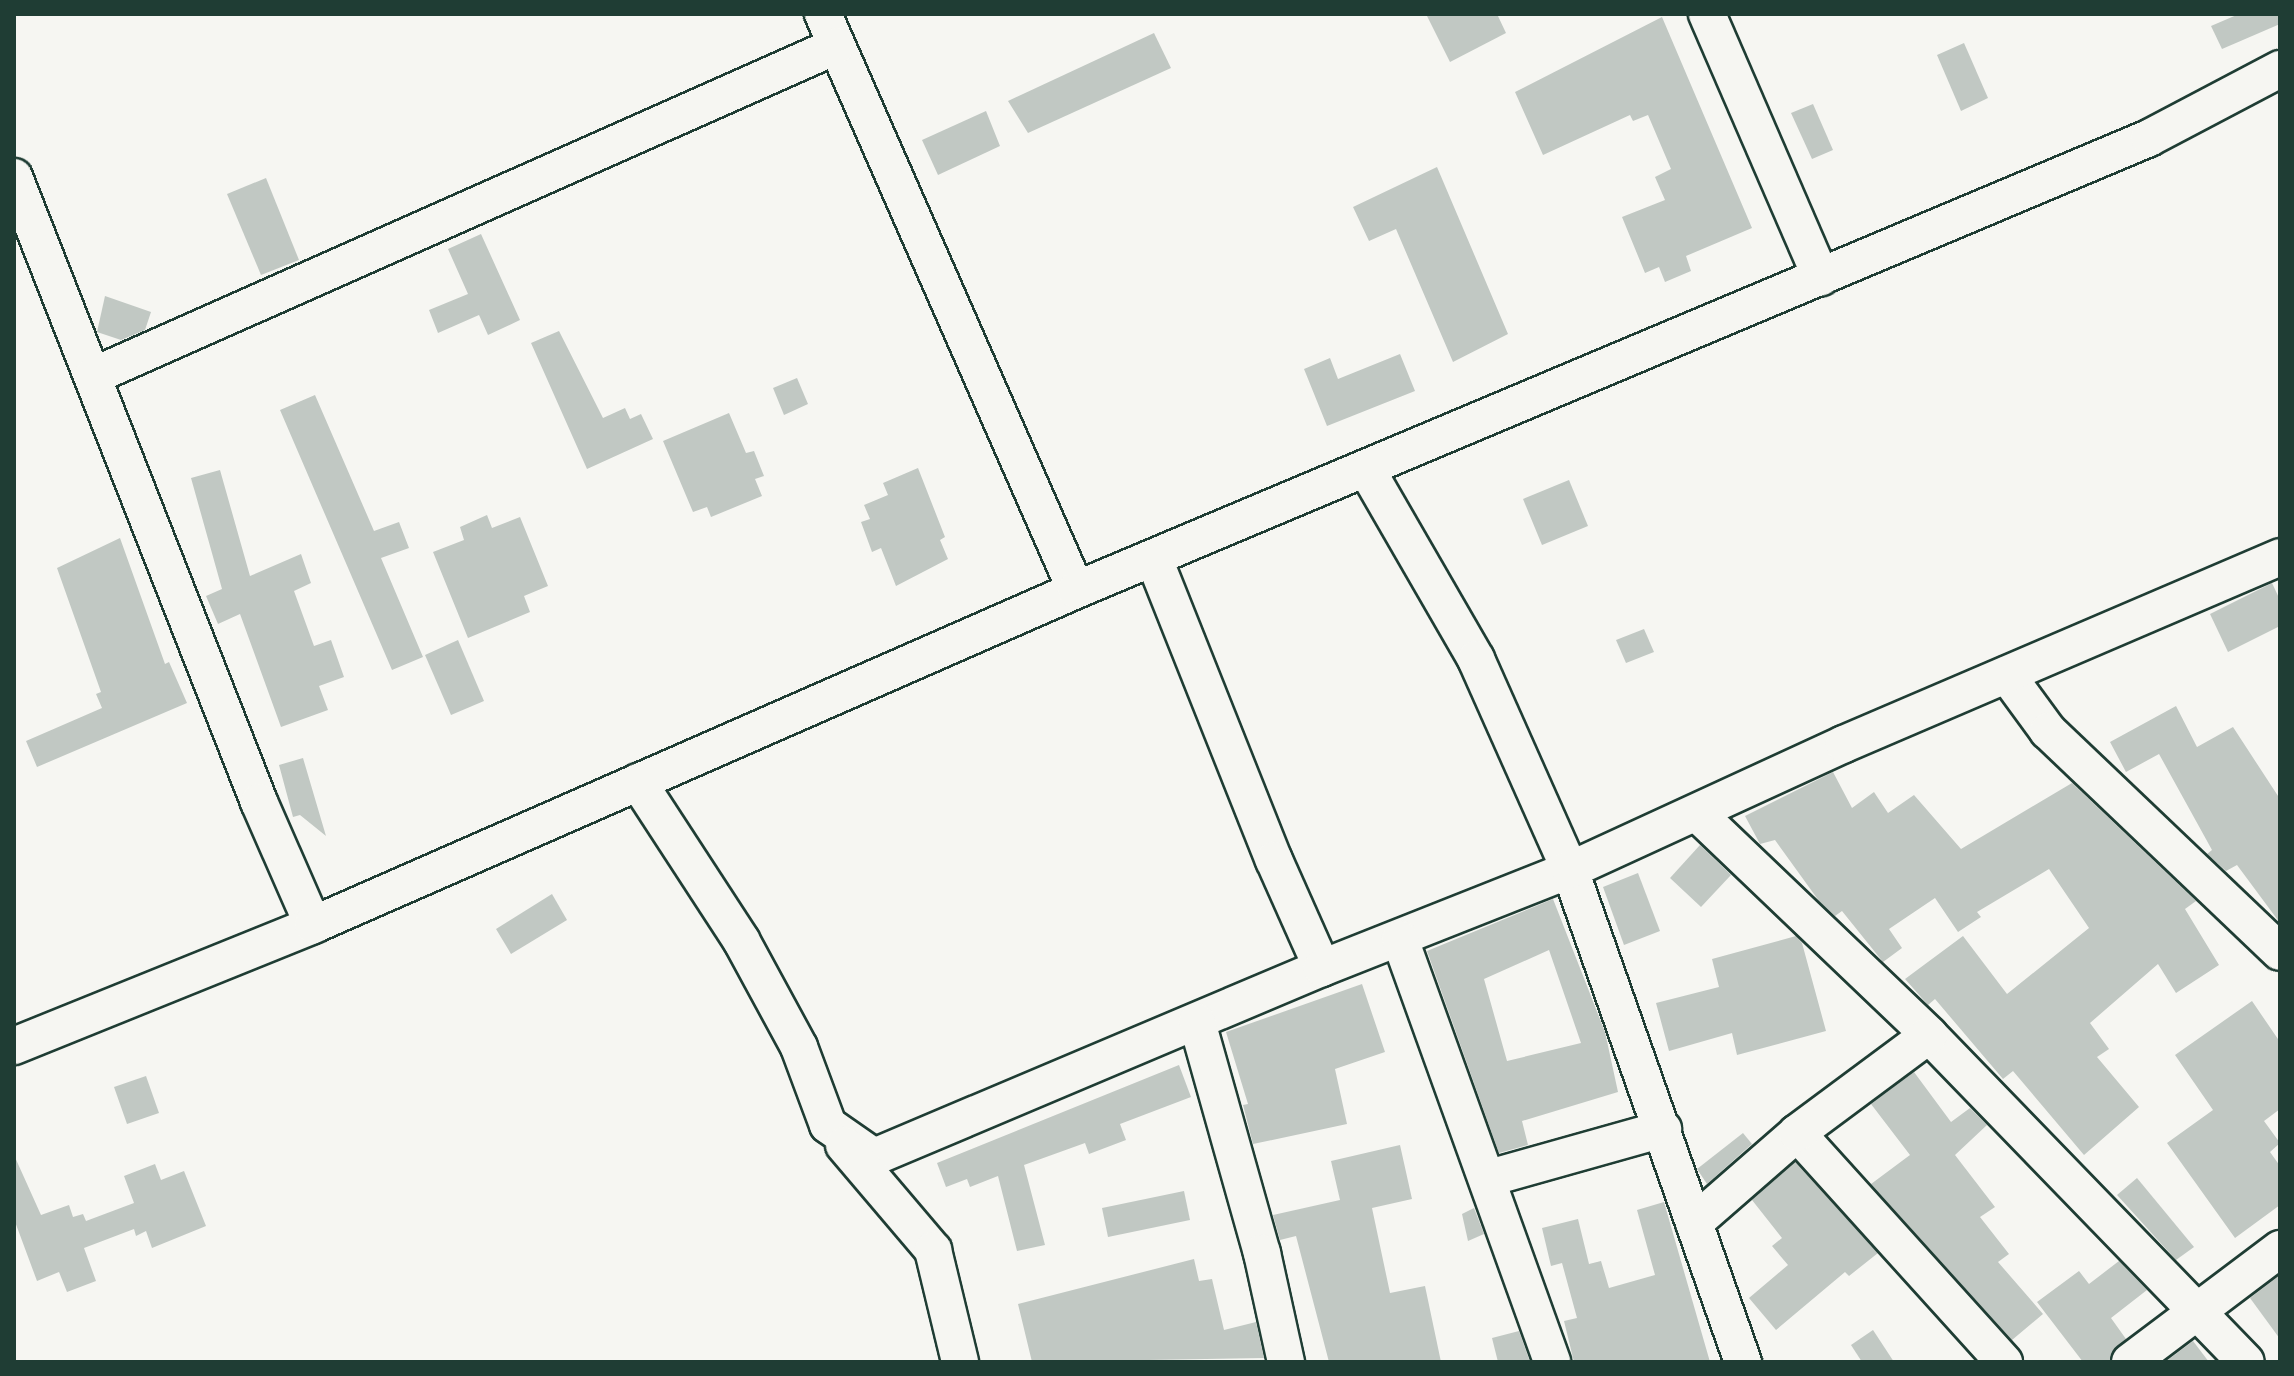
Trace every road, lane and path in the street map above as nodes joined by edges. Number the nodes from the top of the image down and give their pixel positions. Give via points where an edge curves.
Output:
1 (1707, 14) edge
2 (830, 30) edge
3 (2280, 69) edge
4 (14, 177) edge
5 (1821, 277) junction
6 (93, 376) junction
7 (1367, 470) junction
8 (2280, 557) edge
9 (1154, 559) junction
10 (1076, 590) junction
11 (2007, 675) junction
12 (638, 782) junction
13 (1698, 814) junction
14 (1570, 870) junction
15 (313, 925) junction
16 (1400, 939) junction
17 (2280, 952) edge
18 (1322, 968) junction
19 (1197, 1022) junction
20 (1929, 1035) junction
21 (14, 1046) edge
22 (828, 1125) junction
23 (1663, 1129) junction
24 (1797, 1133) junction
25 (1489, 1178) junction
26 (1694, 1223) junction
27 (2280, 1249) edge
28 (2196, 1312) junction
29 (960, 1362) edge
30 (1286, 1362) edge
31 (1552, 1362) edge
32 (1743, 1362) edge
33 (2004, 1362) edge
34 (2130, 1362) edge
35 (2246, 1362) edge

1 - 5 street
2 - 6 street
2 - 10 street
3 - 5 street via 2149,138
4 - 6 street
5 - 7 street
6 - 15 street via 259,802
7 - 9 street
7 - 14 street via 1476,659
8 - 11 street
9 - 10 street
9 - 18 street
10 - 12 street
11 - 13 street
11 - 17 street via 2048,731
12 - 15 street
12 - 22 street via 741,940 799,1047
13 - 14 street
13 - 20 street
14 - 16 street
14 - 23 street
15 - 21 street
16 - 18 street
16 - 25 street
18 - 19 street
19 - 22 street via 874,1157
19 - 30 street via 1262,1253
20 - 24 street
20 - 28 street
22 - 29 street via 933,1250
23 - 25 street
23 - 26 street
24 - 26 street
24 - 33 street
25 - 31 street
26 - 32 street
27 - 28 street
28 - 34 street
28 - 35 street

